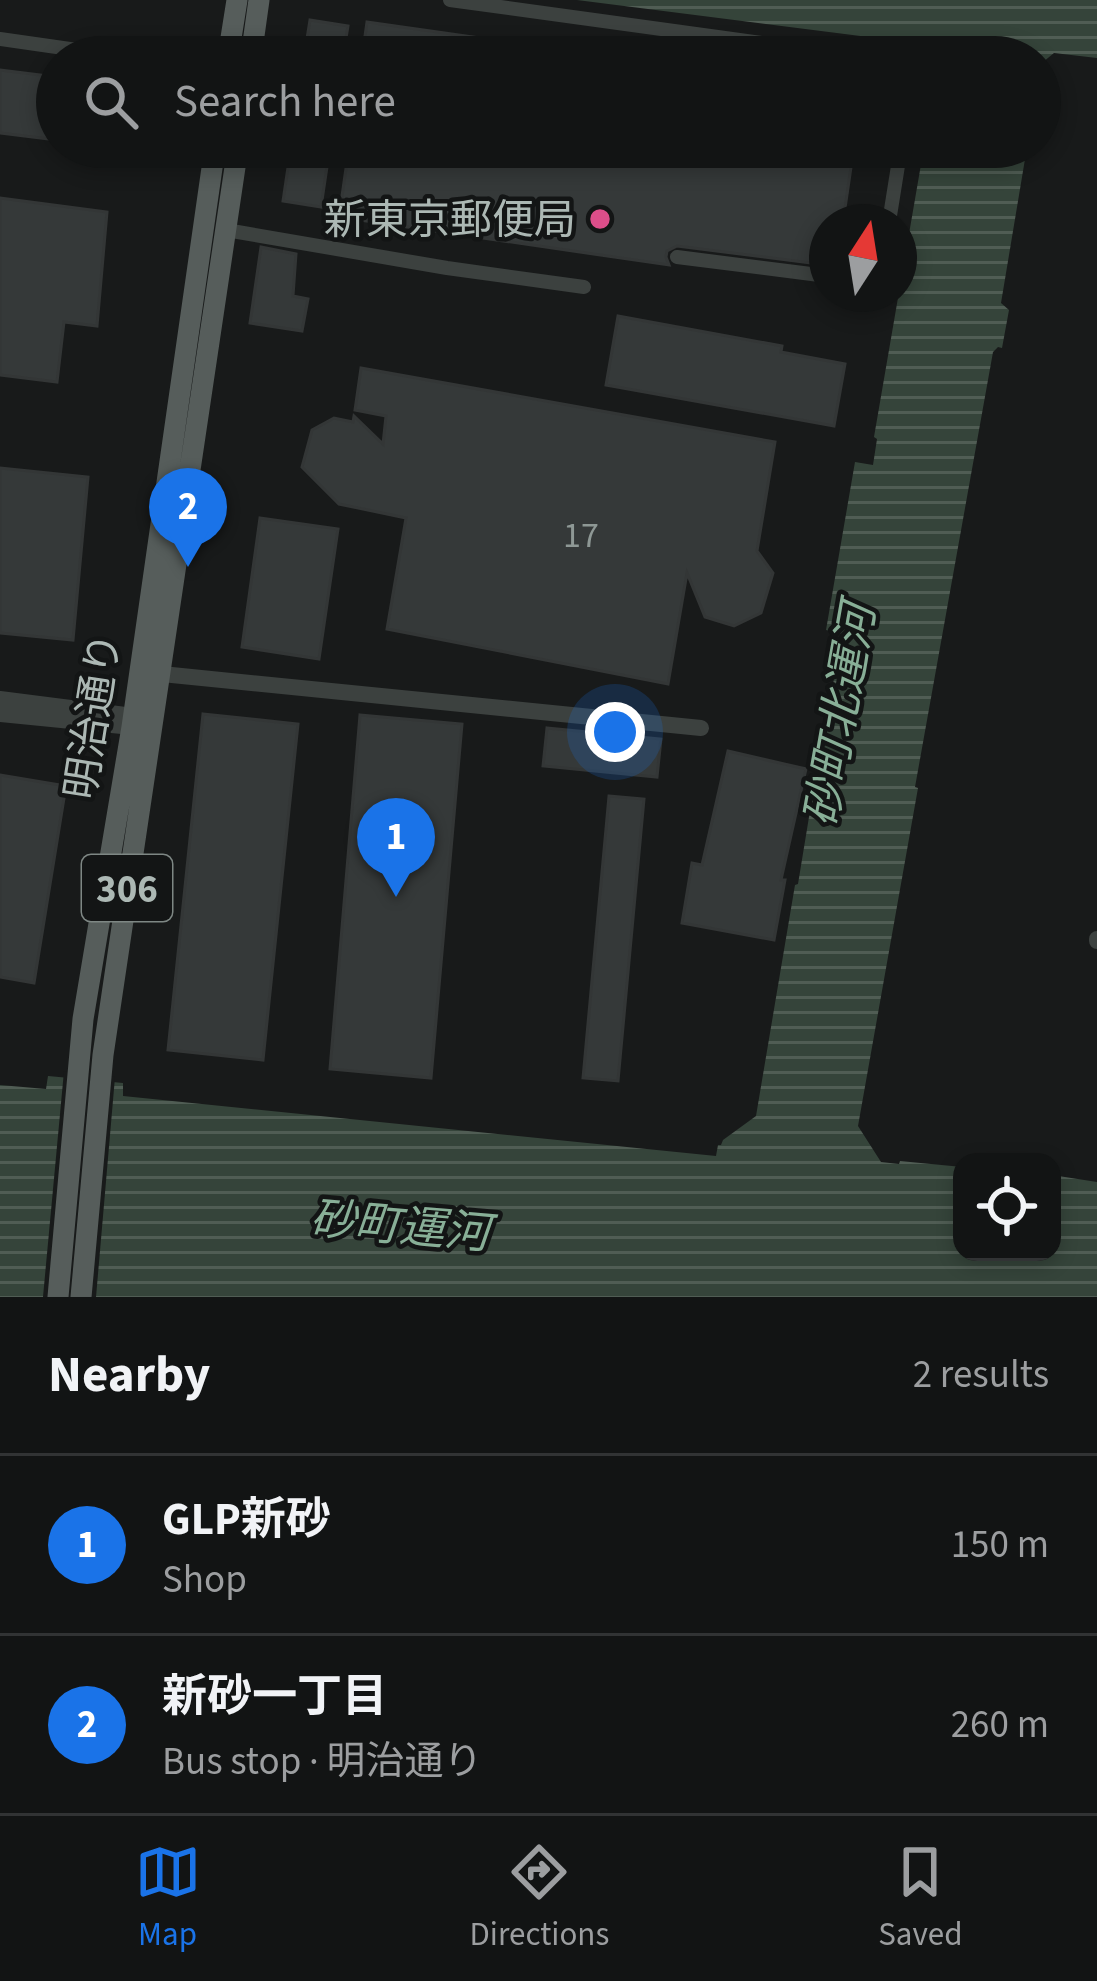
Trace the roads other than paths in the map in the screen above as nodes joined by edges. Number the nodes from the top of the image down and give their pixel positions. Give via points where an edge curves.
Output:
1 (237, 0) edge
2 (260, 0) edge
3 (449, 0) edge
4 (231, 36) edge
5 (254, 36) edge
6 (711, 36) edge
7 (0, 40) edge
8 (36, 45) edge
9 (212, 168) edge
10 (235, 168) edge
11 (898, 168) edge
12 (892, 204) edge
13 (226, 230) junction
14 (677, 257) dead end
15 (809, 273) edge
16 (584, 286) dead end
17 (150, 672) junction
18 (0, 699) edge
19 (0, 714) edge
20 (139, 721) junction
21 (701, 728) dead end
22 (58, 1297) edge
23 (81, 1297) edge

1 - 4 main road
2 - 5 main road
3 - 6 street
7 - 8 street
9 - 17 main road, 明治通り / 306
10 - 13 main road, 明治通り / 306
11 - 12 street
13 - 16 street
13 - 17 main road, 明治通り / 306
14 - 15 street
17 - 20 main road, 明治通り / 306
17 - 21 street
18 - 20 street
19 - 20 street
20 - 22 main road, 明治通り / 306 via 82,1019
20 - 23 main road, 明治通り / 306

